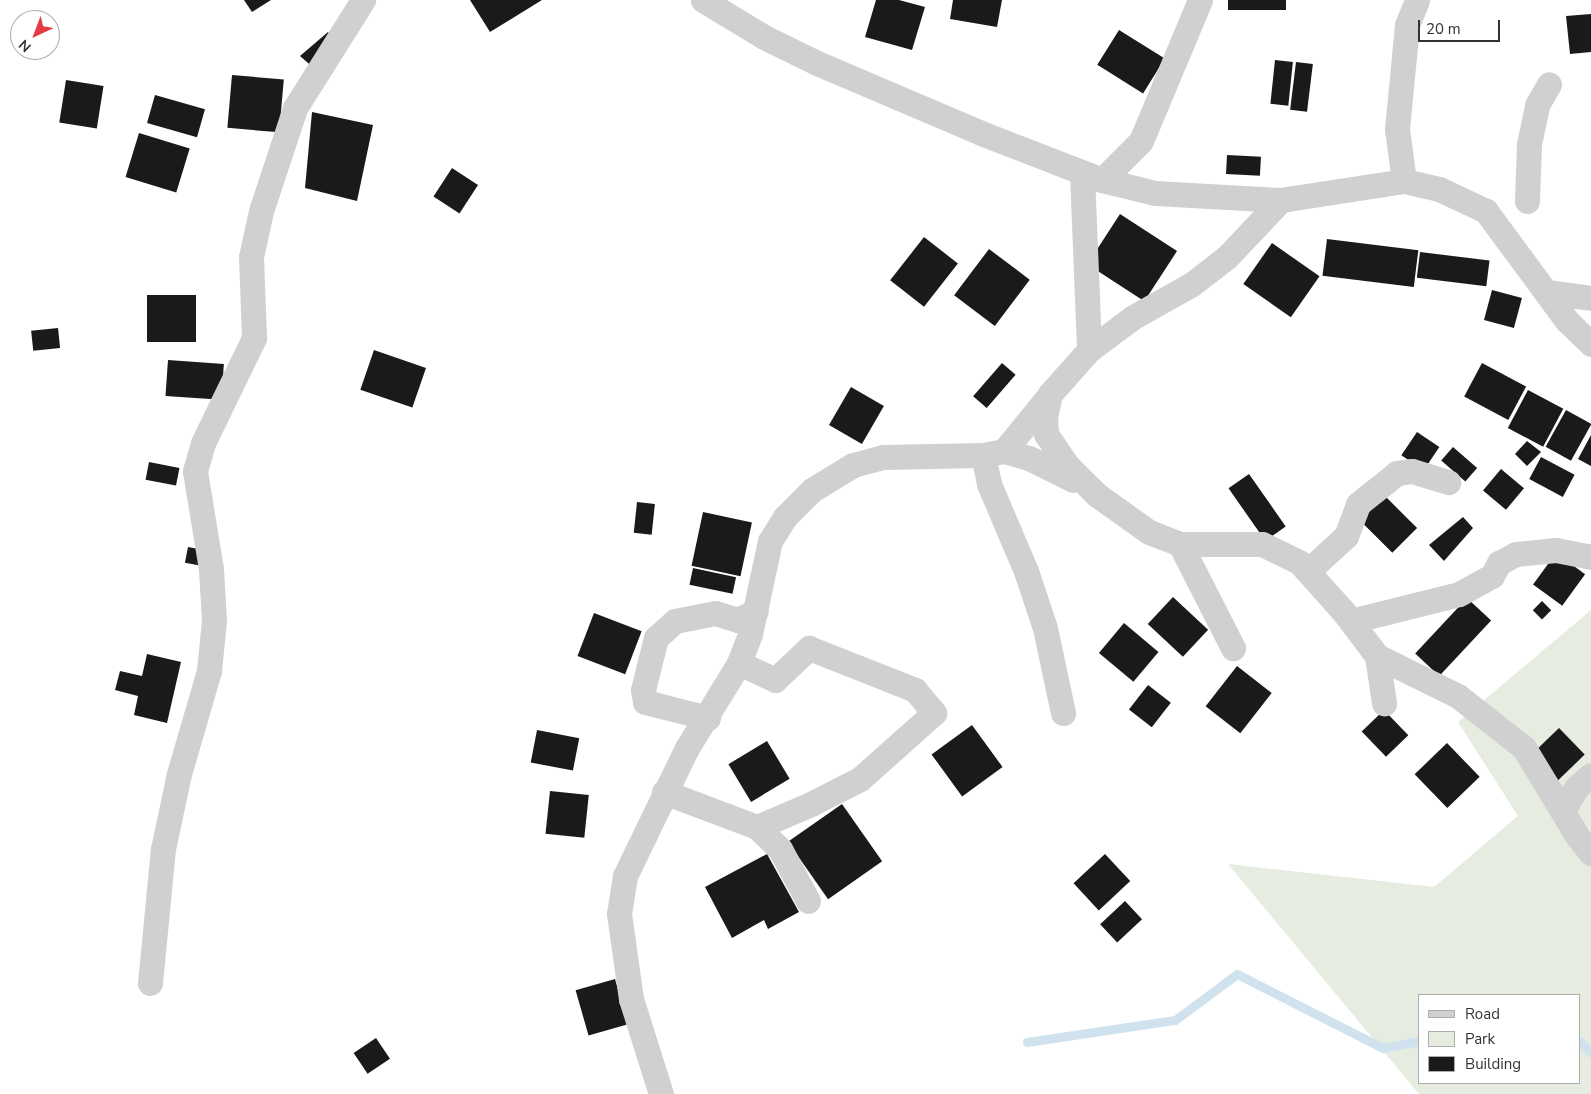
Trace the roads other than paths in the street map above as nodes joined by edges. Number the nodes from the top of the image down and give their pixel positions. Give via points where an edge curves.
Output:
1 (363, 0) edge
2 (703, 0) edge
3 (1200, 0) edge
4 (1417, 0) edge
5 (1548, 84) dead end
6 (1092, 177) junction
7 (1404, 181) junction
8 (1281, 200) junction
9 (1527, 201) dead end
10 (1547, 292) junction
11 (1591, 298) edge
12 (1591, 344) edge
13 (1090, 350) junction
14 (1050, 394) junction
15 (993, 453) junction
16 (1448, 482) dead end
17 (1096, 494) junction
18 (1180, 544) junction
19 (1591, 557) edge
20 (1308, 571) junction
21 (756, 610) junction
22 (1351, 621) junction
23 (1233, 648) dead end
24 (1377, 656) junction
25 (739, 663) junction
26 (1384, 703) dead end
27 (1063, 713) dead end
28 (708, 718) junction
29 (1591, 775) edge
30 (664, 792) junction
31 (1563, 810) junction
32 (757, 827) junction
33 (1591, 853) edge
34 (808, 900) dead end
35 (150, 983) dead end
36 (661, 1094) edge

1 - 35 street via 295,108 261,210 251,257 254,338 203,443 195,471 211,569 214,620 209,671 179,774 163,849
2 - 6 street via 764,37 817,63
3 - 6 street via 1141,141
4 - 7 street via 1407,25 1397,129
5 - 9 street via 1537,105 1529,144
6 - 8 street via 1155,192
6 - 13 street
7 - 8 street
7 - 10 street via 1439,189 1486,211
8 - 13 street via 1227,257 1192,284 1132,318
10 - 11 street
10 - 12 street via 1567,321
13 - 14 street
14 - 15 street
14 - 17 street via 1045,418 1046,434 1066,464
15 - 17 street via 1057,470
15 - 21 street via 883,457 853,465 812,490 785,517 770,540
15 - 27 street via 989,484 1026,571 1045,628
16 - 20 street via 1412,471 1397,473 1358,504 1346,536
17 - 18 street via 1150,532
18 - 20 street via 1262,544 1279,550
18 - 23 street
19 - 22 street via 1556,550 1516,554 1499,563 1492,576 1459,594
20 - 22 street
21 - 25 street
21 - 28 street via 738,620 715,613 675,621 656,638 643,690 646,702
22 - 24 street
24 - 26 street
24 - 31 street via 1476,708 1524,748
25 - 28 street
25 - 32 street via 775,680 809,648 915,690 934,713 860,779
28 - 30 street via 687,748
29 - 31 street via 1577,786
30 - 32 street
30 - 36 street via 625,876 619,914 631,998
31 - 33 street
32 - 34 street via 780,849

